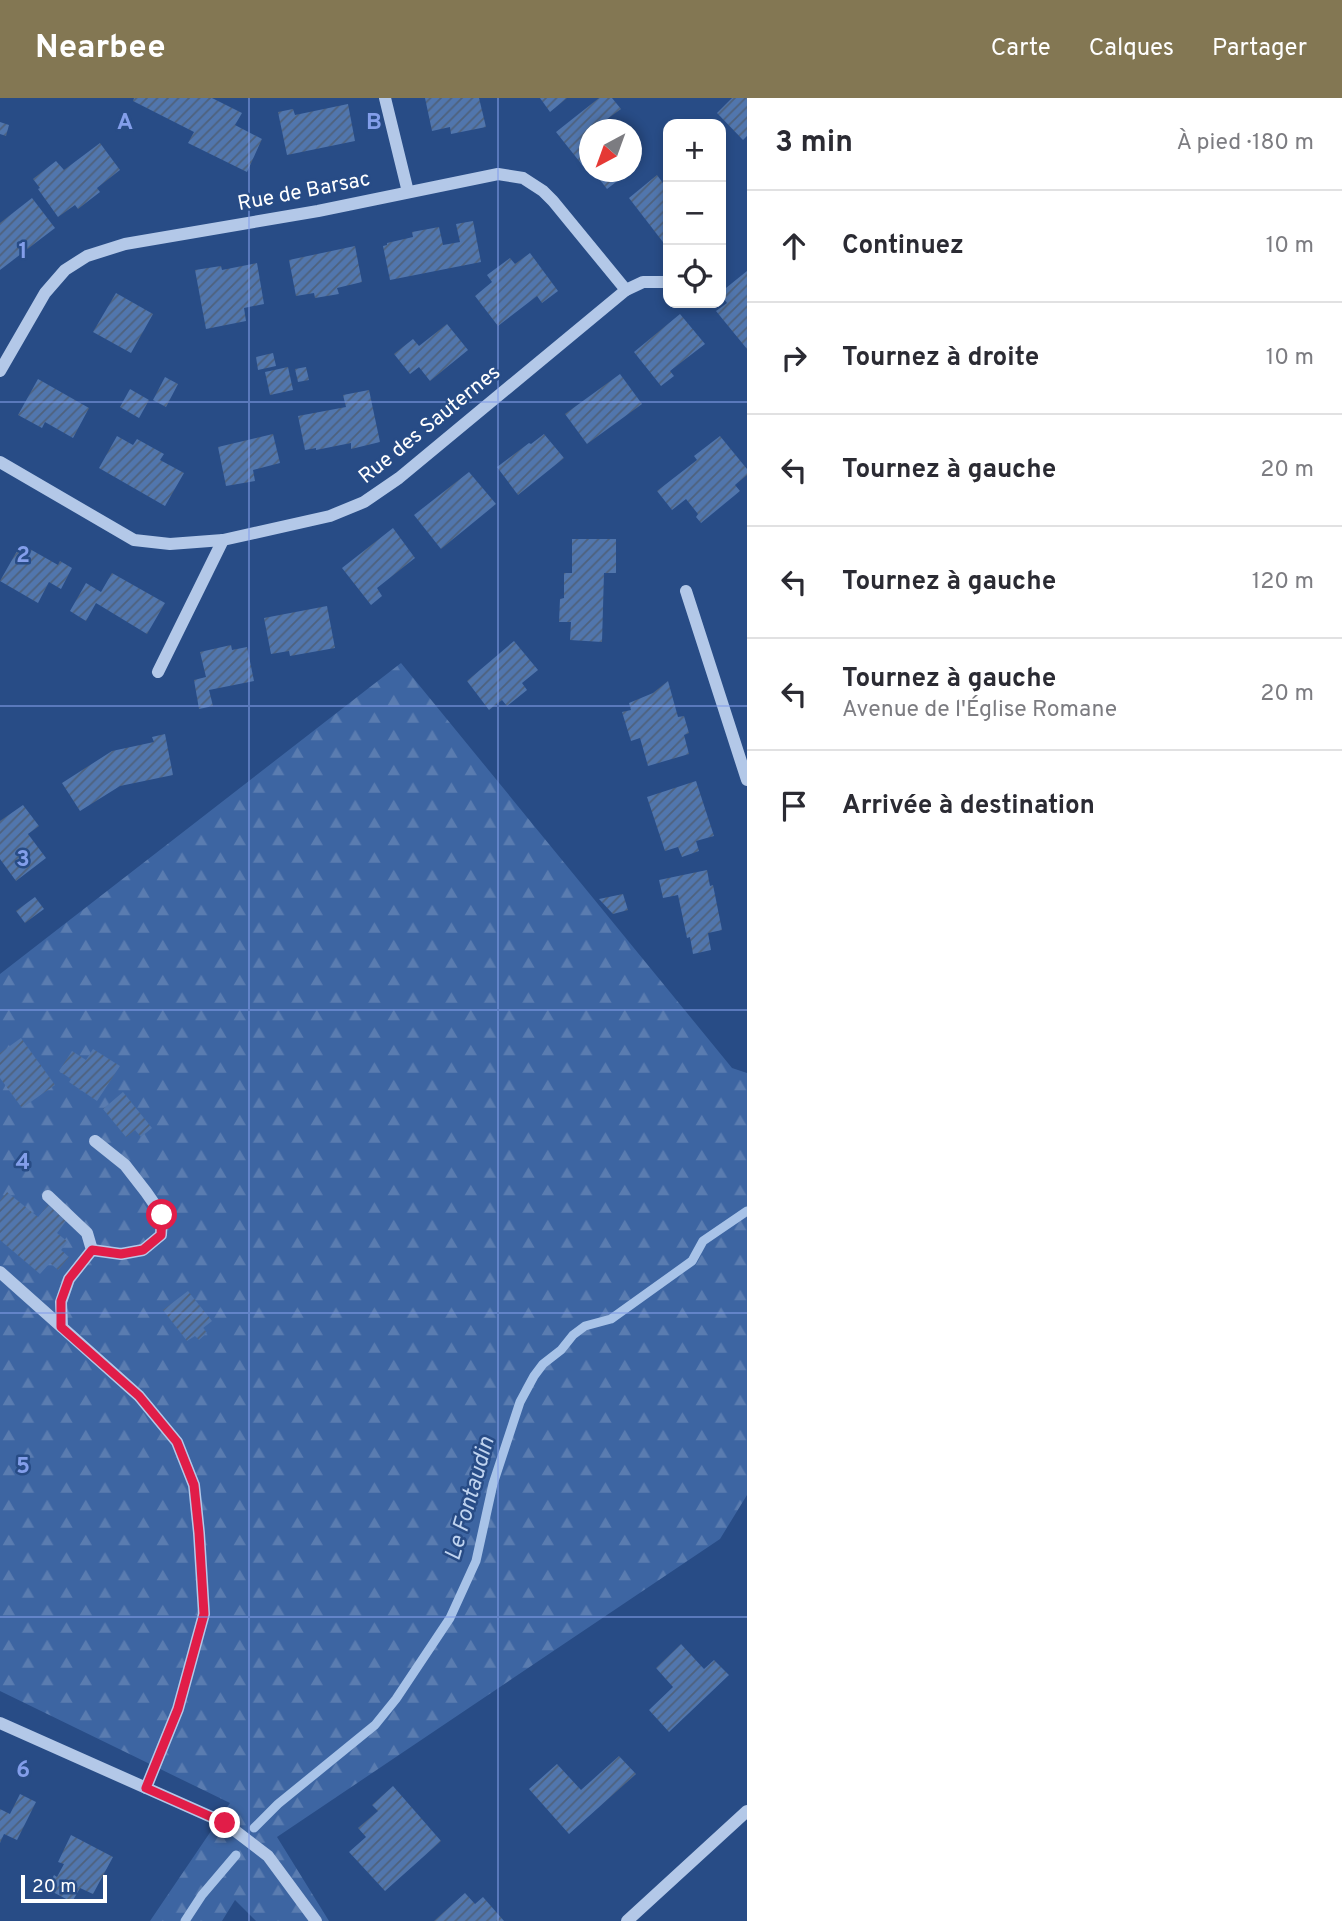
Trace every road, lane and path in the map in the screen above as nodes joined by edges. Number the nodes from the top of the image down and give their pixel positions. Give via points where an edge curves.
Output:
1 (386, 98) edge
2 (408, 192) junction
3 (663, 282) edge
4 (626, 290) junction
5 (0, 372) edge
6 (0, 462) edge
7 (223, 540) junction
8 (686, 591) dead end
9 (158, 672) dead end
10 (747, 780) edge
11 (95, 1141) dead end
12 (48, 1196) dead end
13 (92, 1250) junction
14 (0, 1272) edge
15 (61, 1327) junction
16 (0, 1723) edge
17 (146, 1788) junction
18 (747, 1811) edge
19 (316, 1921) edge
20 (628, 1921) edge

1 - 2 street
2 - 4 street, Rue de Barsac via 498,174 523,178 553,201
2 - 5 street, Rue de Barsac via 125,244 87,256 65,270 45,293
3 - 4 street, Rue des Sauternes via 643,282
4 - 7 street, Rue des Sauternes via 364,502 330,516
6 - 7 street, Rue des Sauternes via 134,540 170,544
7 - 9 street
8 - 10 street
11 - 13 street via 125,1166 162,1215 161,1235 143,1250 121,1254
12 - 13 street via 87,1233
13 - 15 street via 69,1279 61,1301
14 - 15 street
15 - 17 street via 139,1396 177,1442 194,1485 204,1614 178,1709
16 - 17 street
17 - 19 street via 225,1823 268,1856
18 - 20 street

